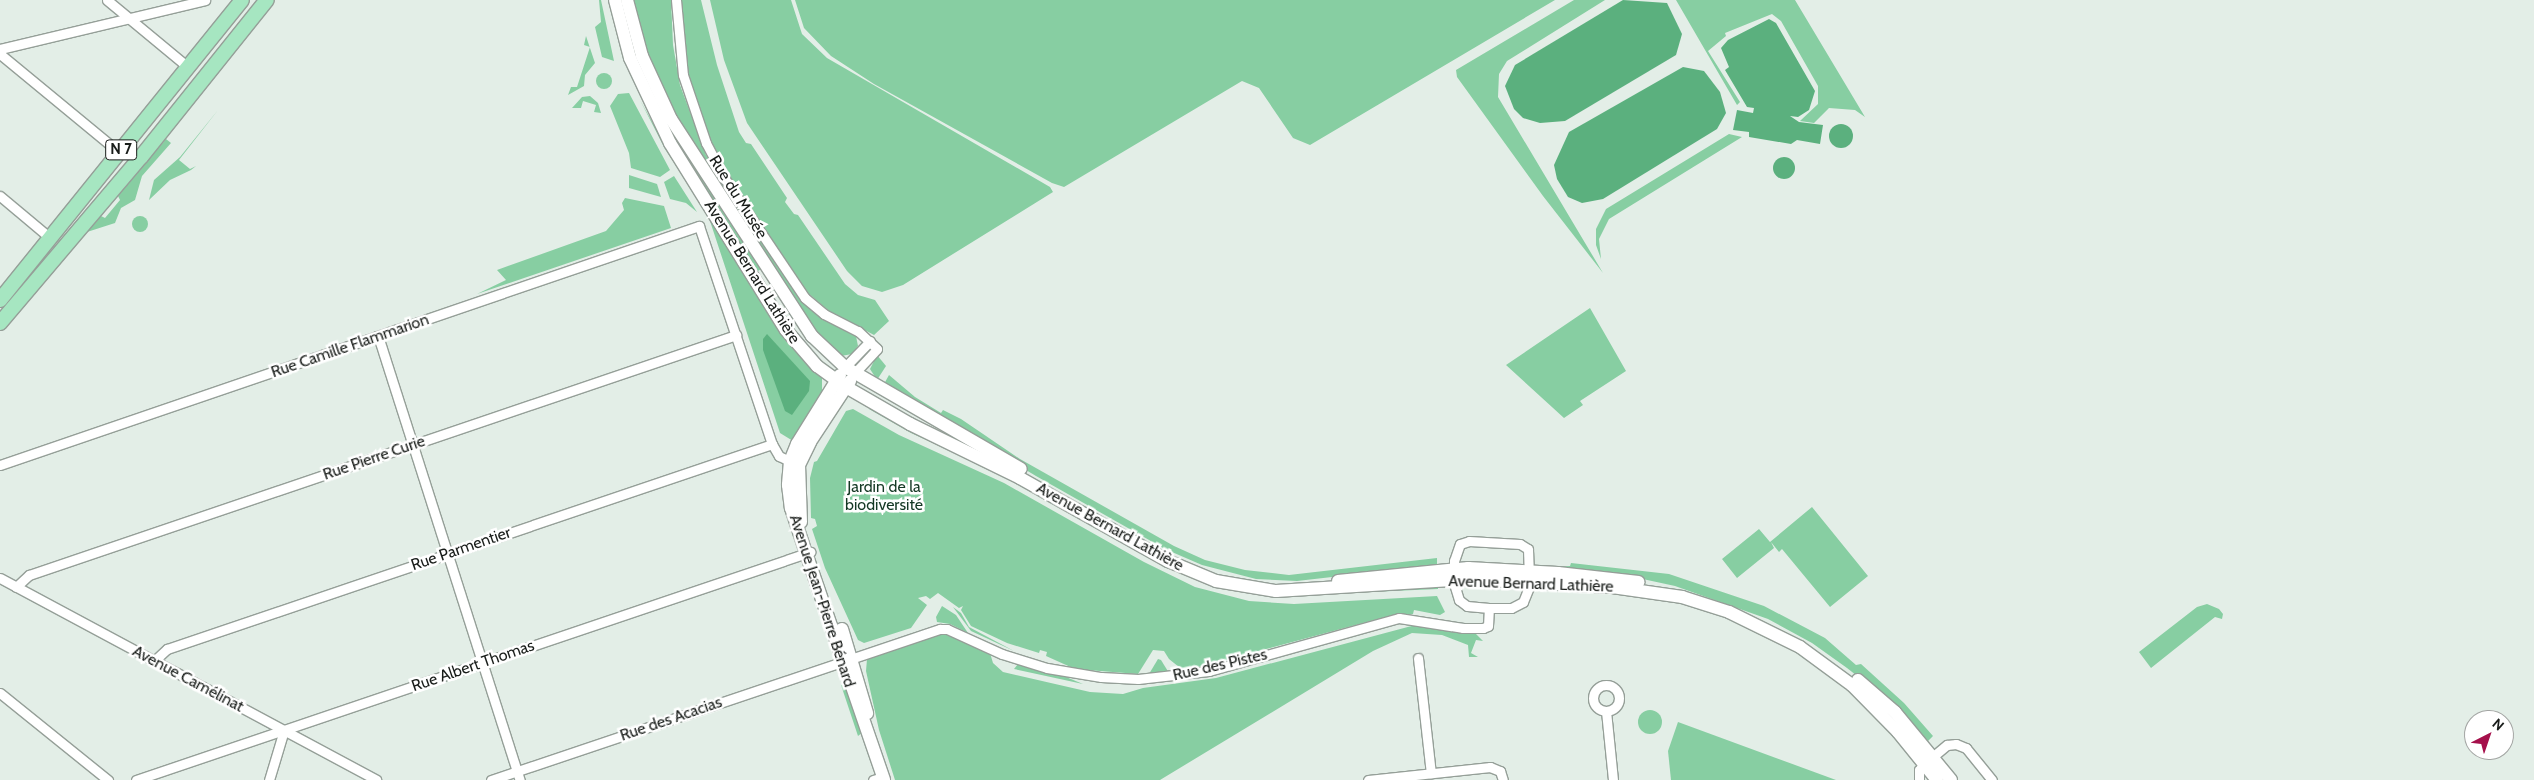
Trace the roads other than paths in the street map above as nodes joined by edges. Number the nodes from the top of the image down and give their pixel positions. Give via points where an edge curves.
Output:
1 (107, 0) edge
2 (205, 0) edge
3 (242, 0) edge
4 (266, 0) edge
5 (615, 0) edge
6 (627, 0) edge
7 (676, 0) edge
8 (129, 18) junction
9 (0, 49) edge
10 (0, 54) edge
11 (188, 67) junction
12 (119, 152) junction
13 (0, 196) edge
14 (50, 237) junction
15 (0, 300) edge
16 (0, 323) edge
17 (736, 334) junction
18 (378, 336) junction
19 (870, 341) junction
20 (850, 370) junction
21 (841, 384) junction
22 (413, 444) junction
23 (772, 444) junction
24 (795, 463) junction
25 (0, 464) edge
26 (808, 552) junction
27 (447, 554) junction
28 (1454, 574) junction
29 (1529, 577) junction
30 (0, 578) edge
31 (16, 587) junction
32 (1490, 608) junction
33 (1418, 658) dead end
34 (847, 659) junction
35 (154, 661) junction
36 (482, 663) junction
37 (0, 693) edge
38 (1606, 711) dead end
39 (284, 730) junction
40 (1928, 760) junction
41 (1431, 773) junction
42 (518, 776) edge
43 (880, 779) edge
44 (108, 780) edge
45 (136, 780) edge
46 (268, 780) edge
47 (376, 780) edge
48 (491, 780) edge
49 (1368, 780) edge
50 (1503, 780) edge
51 (1613, 780) edge
52 (1919, 780) edge
53 (1937, 780) edge
54 (1951, 780) edge
55 (1992, 780) edge

1 - 8 street
2 - 8 street
3 - 11 main road, N 7
4 - 16 main road, N 7 via 141,157
5 - 21 main road, Avenue Bernard Lathière via 630,58 670,143 786,330 808,358
6 - 20 main road, Avenue Bernard Lathière via 642,56 671,120 802,322 821,346
7 - 19 street, Rue du Musée via 677,35 686,88 716,165 806,298 824,314 858,331
8 - 9 street
8 - 11 street
10 - 12 street
11 - 12 main road, N 7
12 - 14 main road, N 7
13 - 14 street
14 - 15 main road, N 7
17 - 18 street, Rue Camille Flammarion via 698,226
17 - 22 street, Rue Pierre Curie
17 - 23 street
18 - 22 street
18 - 25 street, Rue Camille Flammarion
19 - 20 street
19 - 20 street, Rue du Musée via 877,349
20 - 21 main road, Avenue Jean-Pierre Bénard
20 - 28 main road, Avenue Bernard Lathière via 1155,546 1220,574 1255,582 1301,584
21 - 24 main road, Avenue Jean-Pierre Bénard via 814,436
21 - 28 main road, Avenue Bernard Lathière via 910,424 1020,478 1168,561 1216,581 1249,588 1302,591
22 - 27 street
22 - 31 street, Rue Pierre Curie via 28,575
23 - 24 street via 779,456
23 - 27 street, Rue Parmentier
24 - 26 main road, Avenue Jean-Pierre Bénard via 788,485 791,508
26 - 34 main road, Avenue Jean-Pierre Bénard
26 - 36 street, Rue Albert Thomas
27 - 35 street, Rue Parmentier via 167,650
27 - 36 street
28 - 29 main road, Avenue Bernard Lathière
28 - 29 street via 1459,546 1469,541 1523,545 1529,551
28 - 32 street via 1456,596 1462,604
29 - 32 street via 1528,594 1521,604 1511,608
29 - 40 main road, Avenue Bernard Lathière via 1659,592 1748,620 1800,648 1852,685
30 - 31 street, Avenue Camélinat
31 - 35 street, Avenue Camélinat
32 - 34 street, Rue des Pistes via 1488,626 1483,628 1399,618 1210,671 1166,678 1101,677 1060,671 1002,654 948,628
33 - 41 street
34 - 42 street, Rue des Acacias
34 - 43 main road, Avenue Jean-Pierre Bénard via 866,710
35 - 39 street, Avenue Camélinat
36 - 39 street, Rue Albert Thomas
36 - 42 street
37 - 44 street
38 - 51 street
39 - 45 street, Rue Albert Thomas
39 - 46 street
39 - 47 street, Avenue Camélinat
40 - 52 street
40 - 53 main road, Avenue Bernard Lathière
40 - 54 main road, Avenue Bernard Lathière
40 - 55 street via 1947,745 1962,745
41 - 49 street
41 - 50 street via 1497,769
42 - 48 street, Rue des Acacias

